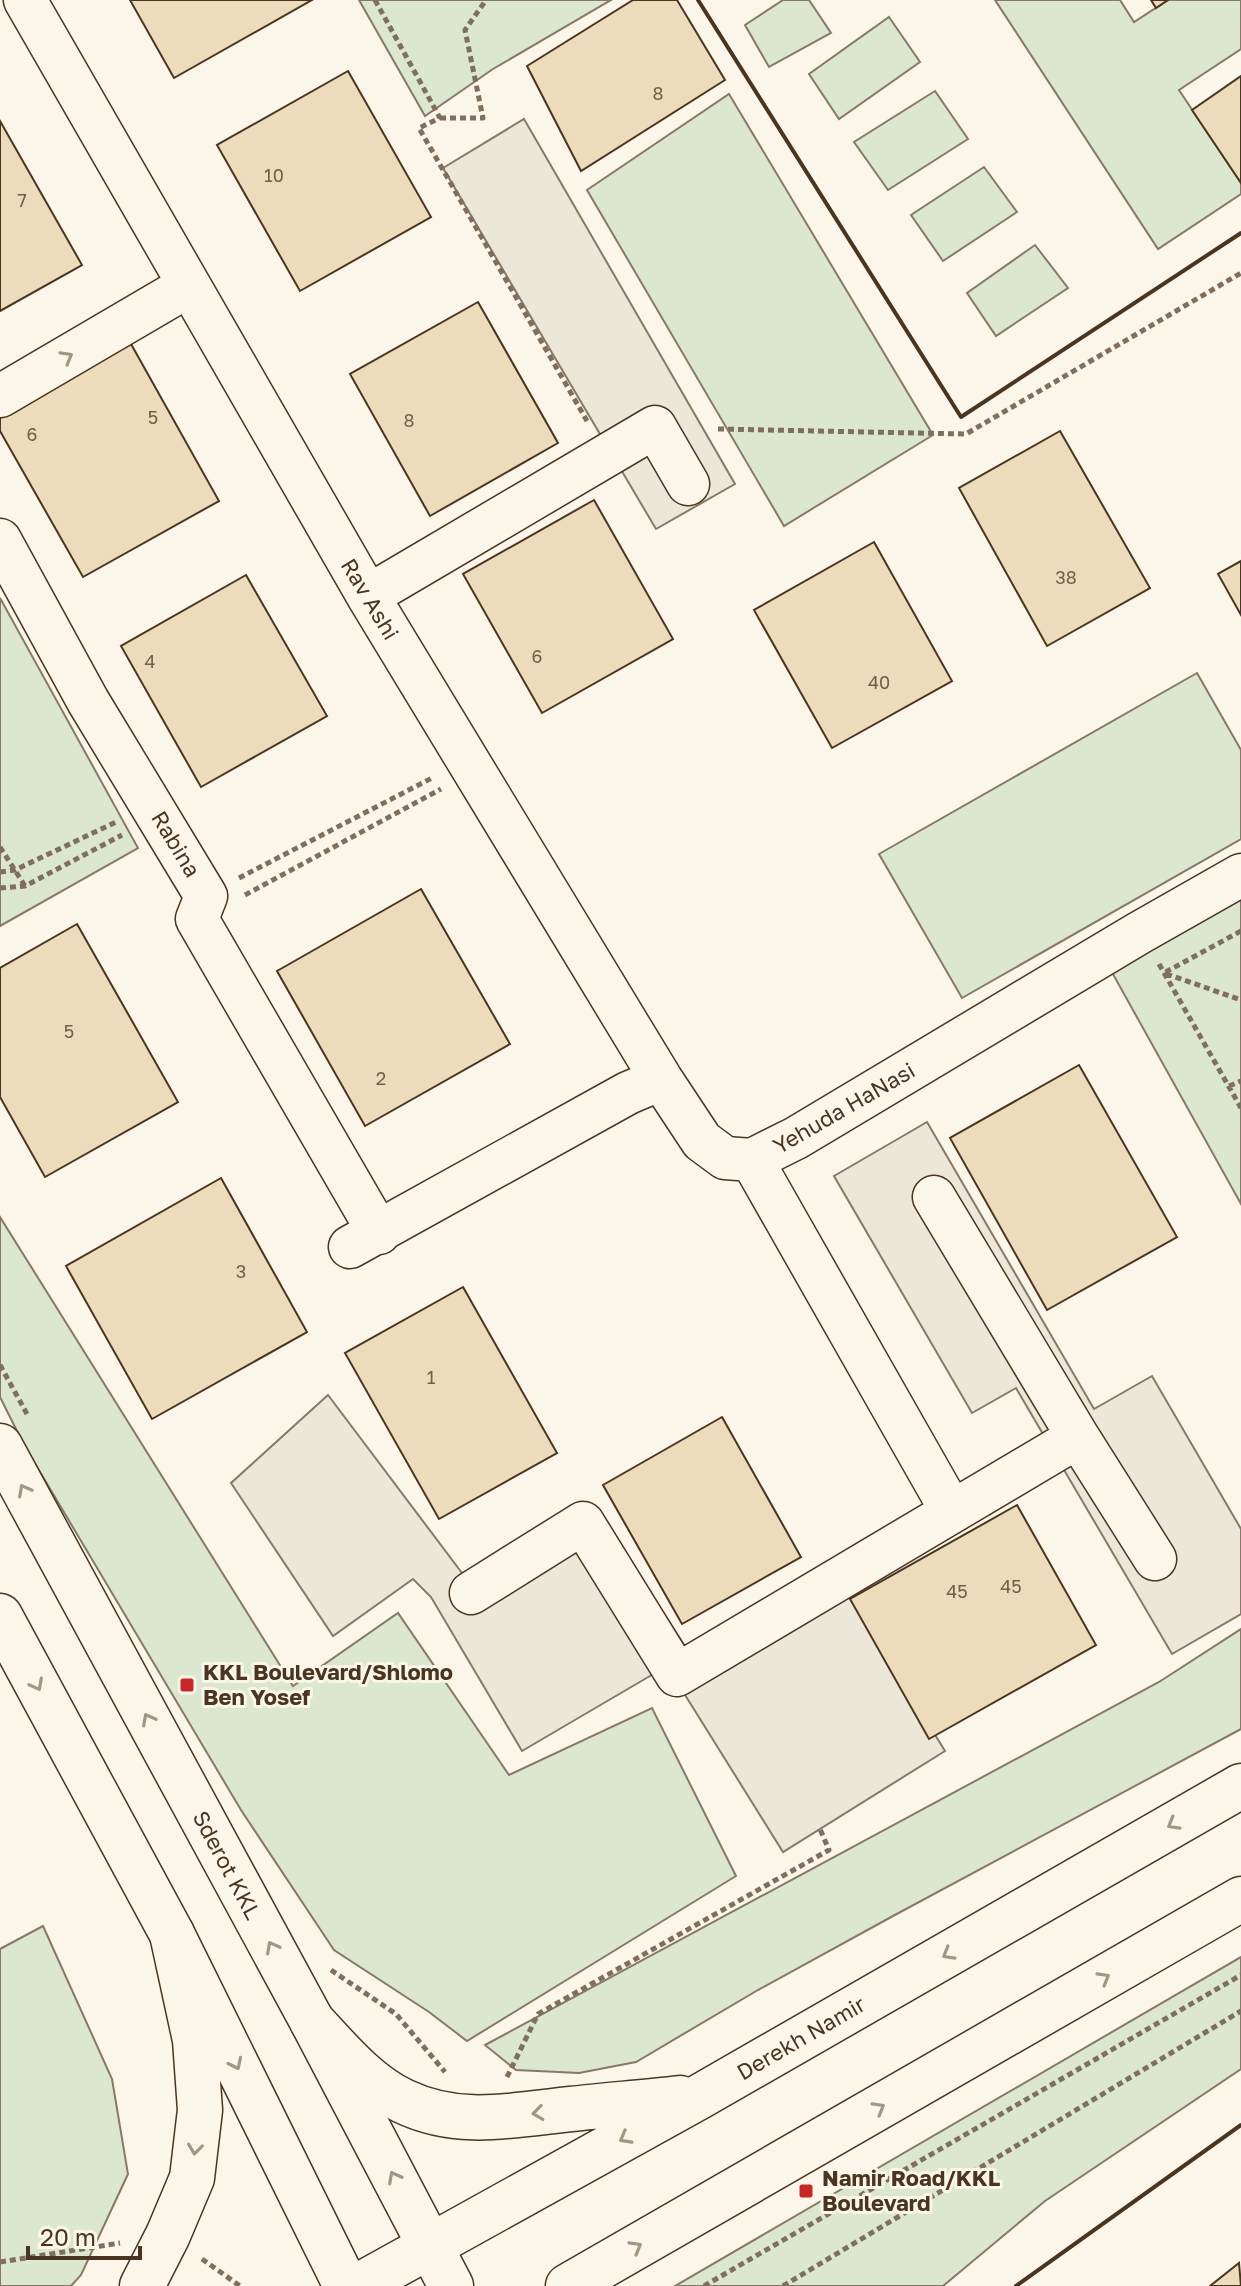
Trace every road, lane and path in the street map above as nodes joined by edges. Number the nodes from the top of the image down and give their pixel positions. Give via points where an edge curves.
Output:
1 (25, 0) edge
2 (375, 0) edge
3 (486, 0) edge
4 (440, 118) junction
5 (1241, 273) edge
6 (188, 286) junction
7 (0, 396) edge
8 (718, 429) dead end
9 (607, 456) junction
10 (688, 484) dead end
11 (0, 540) edge
12 (368, 596) junction
13 (468, 758) junction
14 (159, 816) junction
15 (0, 847) edge
16 (1241, 875) edge
17 (25, 886) junction
18 (0, 888) edge
19 (206, 896) junction
20 (1241, 931) edge
21 (1164, 973) junction
22 (1241, 1000) edge
23 (661, 1079) junction
24 (1241, 1081) edge
25 (1229, 1086) junction
26 (1241, 1108) edge
27 (752, 1160) junction
28 (934, 1197) dead end
29 (1078, 1437) junction
30 (0, 1446) edge
31 (951, 1510) junction
32 (1155, 1559) dead end
33 (471, 1593) dead end
34 (0, 1616) edge
35 (1241, 1786) edge
36 (820, 1829) dead end
37 (1241, 1899) edge
38 (172, 1934) junction
39 (328, 1968) dead end
40 (1241, 1975) edge
41 (1241, 2011) edge
42 (312, 2021) junction
43 (446, 2073) dead end
44 (699, 2097) junction
45 (486, 2119) junction
46 (430, 2247) junction
47 (142, 2286) edge
48 (346, 2286) edge
49 (358, 2286) edge
50 (451, 2286) edge
51 (568, 2286) edge
52 (704, 2286) edge
53 (783, 2286) edge

1 - 6 street, Rav Ashi
2 - 4 path
3 - 4 path via 465,30 483,118
4 - 9 path via 419,128
5 - 8 path via 966,434
7 -> 6 street
6 - 12 street, Rav Ashi
9 - 10 street via 655,427
9 - 12 street
11 - 14 street, Rabina via 88,701
12 - 13 street, Rav Ashi
13 - 19 path
13 - 23 street, Rav Ashi
14 - 17 path
14 - 19 street, Rabina
15 - 17 path
16 - 27 street, Yehuda HaNasi
17 - 18 path
19 - 23 street, Rabina via 197,919 364,1240
20 - 21 path
21 - 22 path
21 - 25 path
23 - 27 street, Rav Ashi via 702,1141 725,1158
24 - 25 path
25 - 26 path
27 - 31 street, Yehuda HaNasi
28 - 29 street
29 - 31 street
29 - 32 street
42 -> 30 main road, Sderot KKL
31 - 33 street via 677,1675 583,1523
34 -> 38 main road
35 -> 44 main road, Derekh Namir
36 - 45 path via 829,1850 538,2014
51 -> 37 main road
38 -> 47 main road via 195,2040 200,2110 192,2178
38 -> 48 main road
39 - 43 path via 396,2014
40 - 52 path
41 - 53 path
42 - 45 main road via 348,2060 403,2101 441,2114
46 -> 42 main road, Sderot KKL
44 -> 45 main road
44 -> 46 main road, Derekh Namir
46 - 49 main road, Derekh Namir
46 - 50 main road, Sderot KKL

